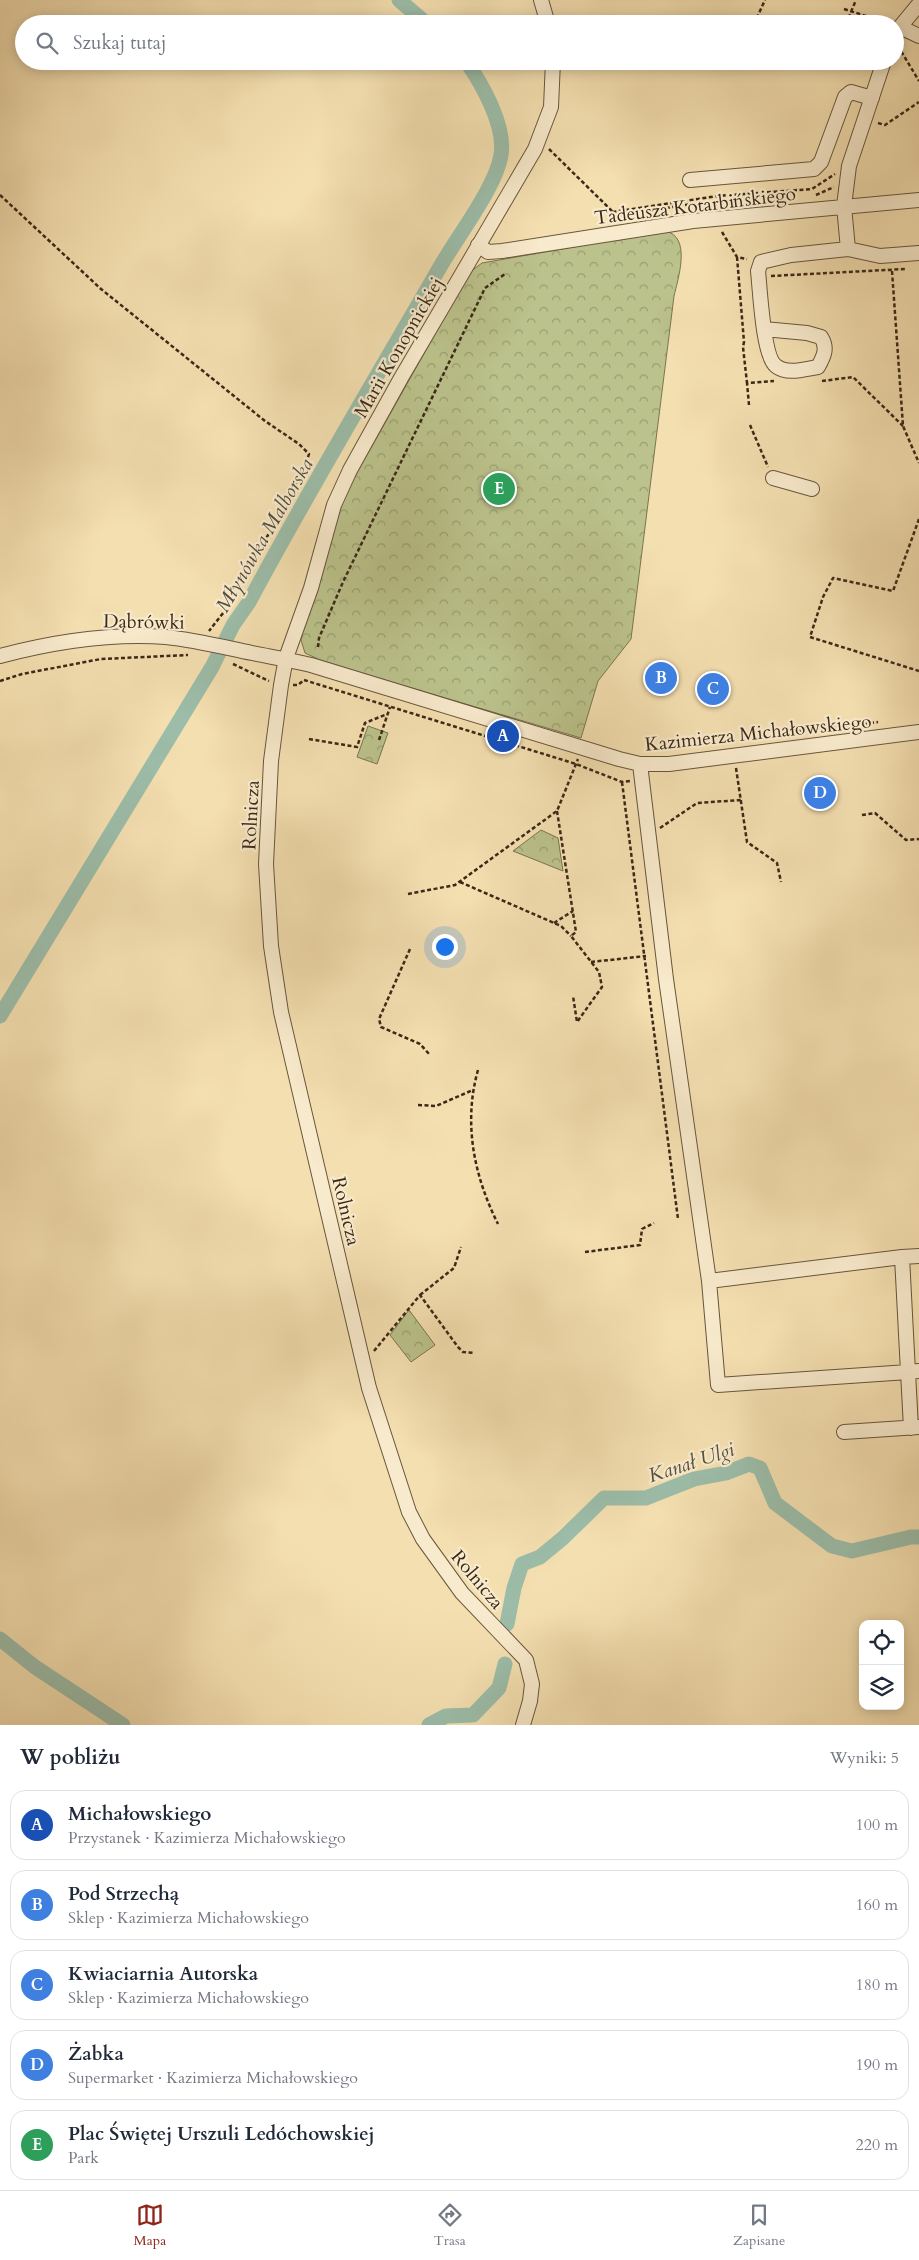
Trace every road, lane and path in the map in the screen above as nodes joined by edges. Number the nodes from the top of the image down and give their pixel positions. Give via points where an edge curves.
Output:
1 (541, 0) edge
2 (766, 0) edge
3 (856, 0) edge
4 (919, 4) edge
5 (844, 8) dead end
6 (852, 11) junction
7 (545, 15) edge
8 (758, 15) edge
9 (850, 15) edge
10 (862, 15) edge
11 (904, 19) edge
12 (904, 31) edge
13 (919, 36) edge
14 (904, 57) edge
15 (553, 70) edge
16 (881, 70) edge
17 (919, 81) edge
18 (872, 98) junction
19 (919, 102) edge
20 (865, 118) junction
21 (545, 145) dead end
22 (849, 166) junction
23 (690, 180) dead end
24 (835, 186) dead end
25 (0, 195) edge
26 (717, 196) junction
27 (812, 197) dead end
28 (919, 200) edge
29 (844, 206) junction
30 (718, 211) junction
31 (613, 212) junction
32 (478, 245) junction
33 (848, 249) junction
34 (919, 253) edge
35 (737, 257) junction
36 (761, 262) junction
37 (910, 269) dead end
38 (892, 271) junction
39 (505, 274) dead end
40 (758, 276) junction
41 (764, 329) junction
42 (819, 381) dead end
43 (776, 382) dead end
44 (747, 383) junction
45 (749, 405) dead end
46 (750, 425) dead end
47 (903, 426) junction
48 (919, 463) edge
49 (773, 478) joint
50 (812, 489) dead end
51 (919, 519) edge
52 (206, 643) junction
53 (318, 647) dead end
54 (0, 656) edge
55 (192, 656) dead end
56 (286, 658) junction
57 (919, 671) edge
58 (304, 680) dead end
59 (0, 681) edge
60 (390, 707) junction
61 (388, 714) junction
62 (882, 721) dead end
63 (799, 730) dead end
64 (919, 732) edge
65 (309, 739) dead end
66 (379, 740) dead end
67 (582, 748) junction
68 (735, 755) junction
69 (576, 764) junction
70 (640, 764) junction
71 (642, 780) junction
72 (622, 782) junction
73 (741, 800) junction
74 (557, 811) junction
75 (862, 815) dead end
76 (649, 836) junction
77 (919, 839) edge
78 (460, 882) junction
79 (781, 882) dead end
80 (408, 894) dead end
81 (573, 910) junction
82 (554, 923) junction
83 (571, 936) junction
84 (410, 949) dead end
85 (663, 954) junction
86 (646, 956) junction
87 (591, 962) junction
88 (573, 996) dead end
89 (430, 1055) dead end
90 (478, 1070) dead end
91 (473, 1090) junction
92 (418, 1105) dead end
93 (678, 1219) dead end
94 (654, 1223) dead end
95 (498, 1224) dead end
96 (461, 1247) dead end
97 (585, 1252) dead end
98 (919, 1256) edge
99 (902, 1257) junction
100 (709, 1280) junction
101 (420, 1295) junction
102 (475, 1353) dead end
103 (364, 1364) junction
104 (914, 1372) edge
105 (915, 1427) edge
106 (844, 1432) dead end
107 (523, 1725) edge

1 - 7 street
2 - 8 path
3 - 6 path
4 - 11 street
5 - 6 path
6 - 9 path
6 - 10 path
12 - 13 street
14 - 17 path
15 - 32 street, Marii Konopnickiej via 551,107 535,149
16 - 18 street
18 - 20 street
18 - 23 street via 851,92 846,97 821,162 814,170
19 - 20 path via 885,125
20 - 22 street
21 - 31 path
22 - 26 path via 812,188
22 - 29 street
24 - 27 path
25 - 52 path via 100,289 309,454 306,467 231,603 210,629
26 - 30 path
26 - 31 path
28 - 29 street, Tadeusza Kotarbińskiego
29 - 30 street, Tadeusza Kotarbińskiego
29 - 33 street
30 - 31 path via 692,204 608,217
30 - 32 street, Tadeusza Kotarbińskiego via 502,251 488,252
30 - 35 path via 720,228
32 - 56 street, Marii Konopnickiej via 341,488
33 - 34 street via 880,256
33 - 36 street via 792,254
35 - 36 path
35 - 44 path
36 - 40 street
37 - 38 path
38 - 40 path
38 - 47 path
39 - 53 path via 485,288 343,582
40 - 41 street
41 - 41 street via 767,354 776,366 789,371 818,367 825,354 825,343 821,337
42 - 47 path via 853,377
43 - 44 path
44 - 45 path
46 - 49 path
47 - 48 path
49 - 50 street
51 - 57 path via 893,591 834,578 823,597 810,637
52 - 54 street, Dąbrówki via 166,637 100,638
52 - 56 street, Dąbrówki
55 - 59 path via 101,659
56 - 67 street, Kazimierza Michałowskiego
56 - 103 street, Rolnicza via 271,762 267,829 271,946 281,1012
58 - 60 path
60 - 61 path
60 - 69 path
61 - 65 path via 365,723 357,747
61 - 66 path
62 - 63 path
64 - 68 street, Kazimierza Michałowskiego
67 - 69 path
67 - 70 street, Kazimierza Michałowskiego
68 - 70 street, Kazimierza Michałowskiego via 668,764
68 - 73 path
69 - 72 path
69 - 74 path
70 - 71 street
71 - 72 path
71 - 76 street
72 - 86 path
73 - 76 path via 697,803
73 - 79 path via 747,842 777,863
74 - 78 path
74 - 81 path
75 - 77 path via 876,813 906,840
76 - 85 street
78 - 80 path
78 - 82 path
81 - 82 path
81 - 83 path via 576,932
82 - 83 path
83 - 87 path
84 - 89 path via 379,1019 381,1028 420,1044
85 - 86 path
85 - 100 street
86 - 87 path
86 - 93 path
87 - 88 path via 599,972 602,987 577,1022
90 - 91 path
91 - 92 path via 436,1106
91 - 95 path via 472,1147 484,1195
94 - 97 path via 642,1229 640,1245
96 - 101 path via 454,1268
98 - 99 street
99 - 100 street
99 - 104 street
100 - 104 street via 718,1386
101 - 102 path via 458,1347 463,1352
101 - 103 path
103 - 107 street, Rolnicza via 409,1512 423,1539 462,1593 526,1660 532,1684
104 - 105 street
105 - 106 street

